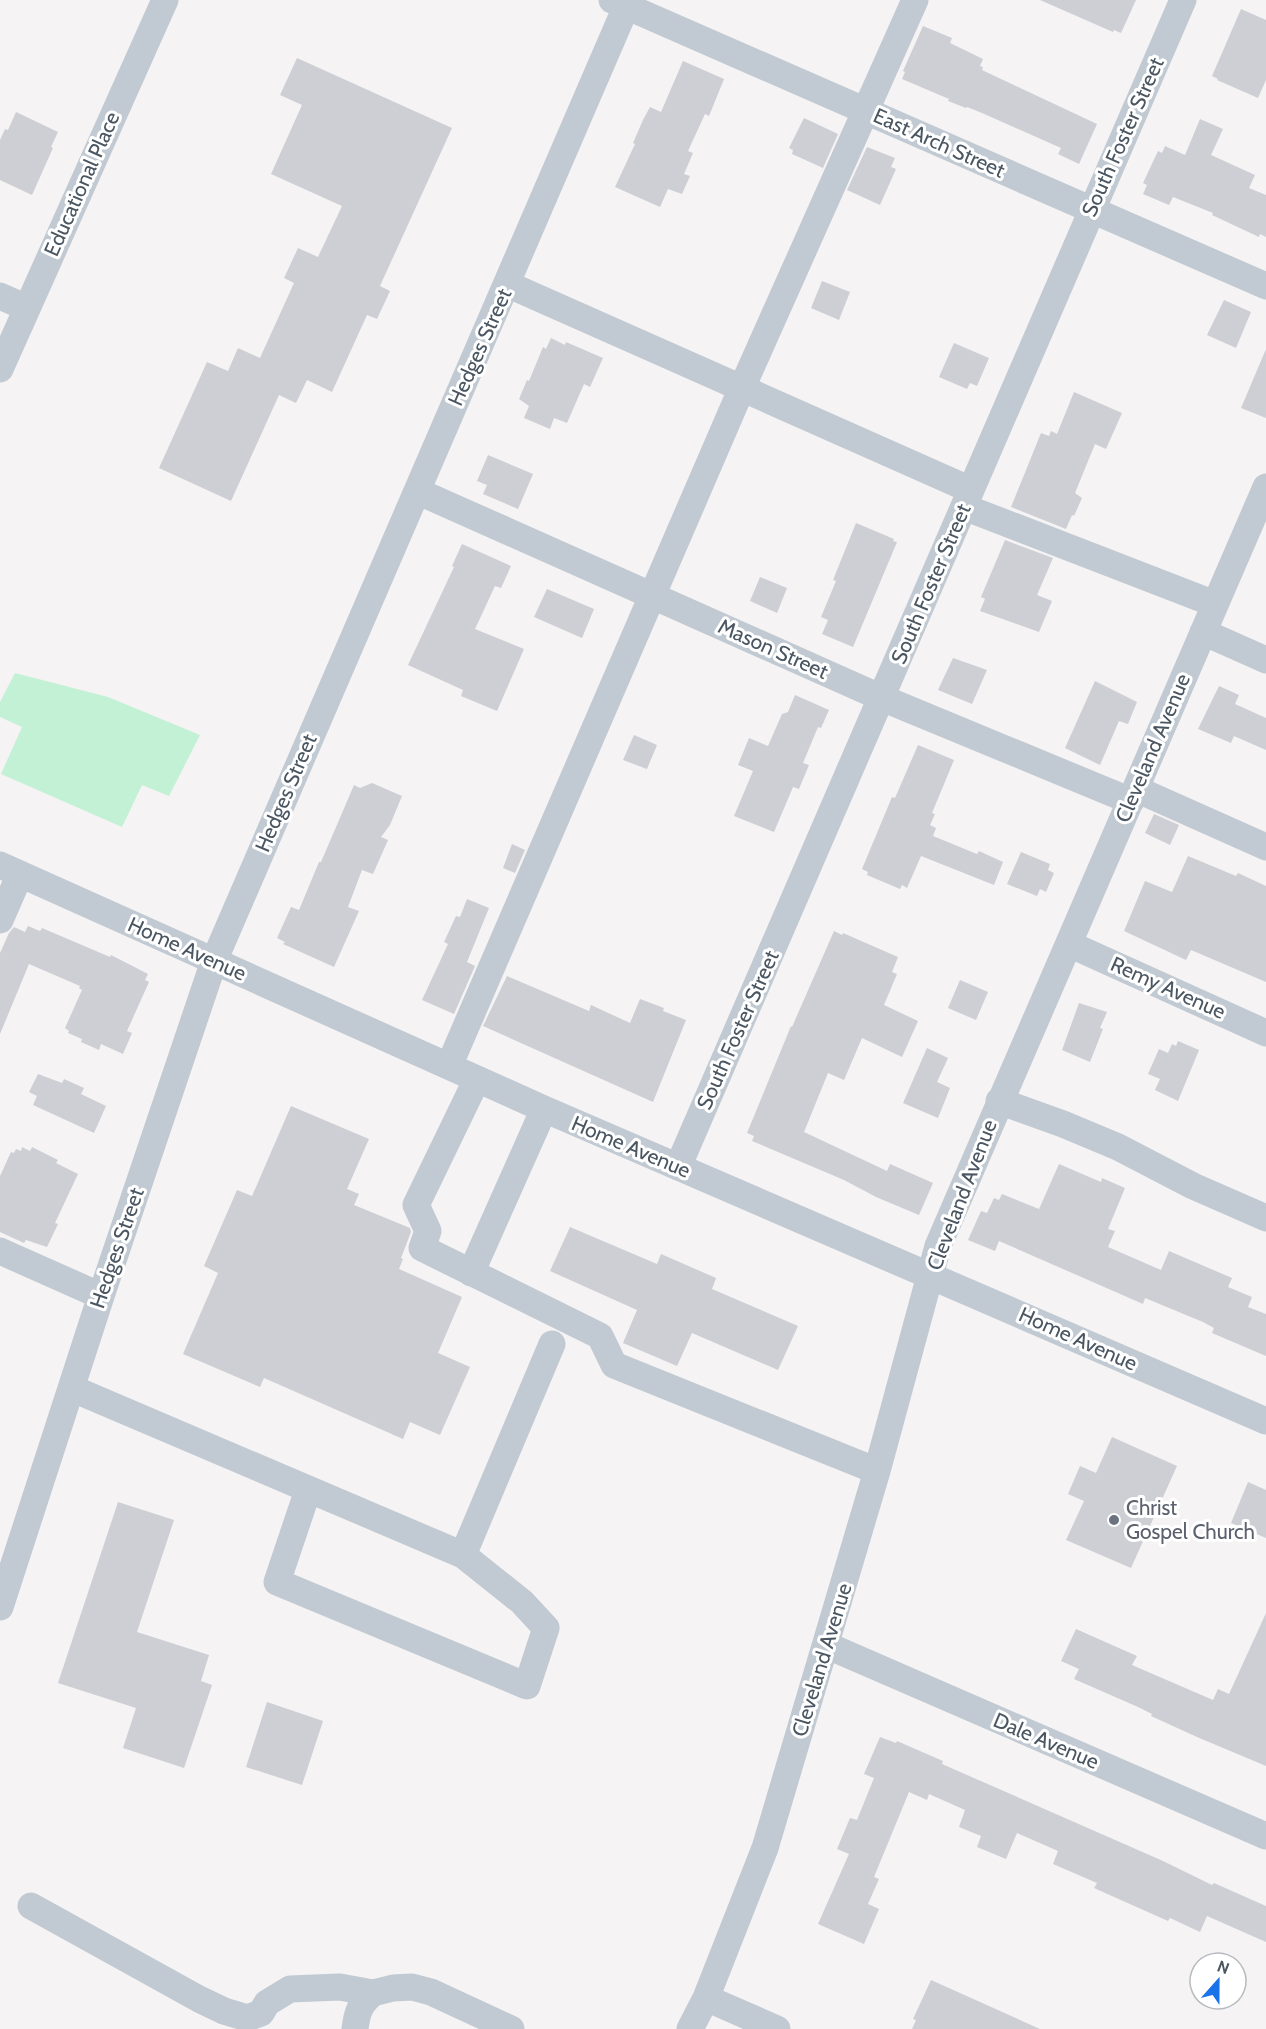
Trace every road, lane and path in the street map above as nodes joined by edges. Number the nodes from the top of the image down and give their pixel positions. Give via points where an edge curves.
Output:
1 (165, 0) edge
2 (915, 0) edge
3 (1183, 0) edge
4 (622, 2) edge
5 (866, 111) junction
6 (1091, 210) junction
7 (507, 284) junction
8 (1266, 286) edge
9 (0, 296) edge
10 (27, 308) junction
11 (0, 369) edge
12 (741, 390) junction
13 (1266, 487) edge
14 (417, 491) junction
15 (967, 498) junction
16 (653, 596) junction
17 (1215, 604) junction
18 (1203, 632) junction
19 (1266, 660) edge
20 (882, 698) junction
21 (1133, 795) junction
22 (1266, 847) edge
23 (10, 870) edge
24 (0, 920) edge
25 (1069, 944) junction
26 (214, 961) junction
27 (1266, 1033) edge
28 (449, 1066) junction
29 (477, 1079) junction
30 (999, 1101) junction
31 (544, 1109) junction
32 (678, 1167) junction
33 (1266, 1218) edge
34 (0, 1251) edge
35 (471, 1273) junction
36 (930, 1275) junction
37 (101, 1296) junction
38 (552, 1344) dead end
39 (71, 1388) junction
40 (1266, 1421) edge
41 (877, 1471) junction
42 (308, 1490) junction
43 (463, 1555) junction
44 (0, 1607) edge
45 (826, 1645) junction
46 (1266, 1836) edge
47 (31, 1906) dead end
48 (373, 1993) junction
49 (706, 1998) junction
50 (355, 2029) edge
51 (511, 2029) edge
52 (690, 2029) edge
53 (777, 2029) edge

1 - 10 street, Educational Place
2 - 5 street
3 - 6 street, South Foster Street
4 - 5 street, East Arch Street
4 - 7 street, Hedges Street
5 - 6 street, East Arch Street
5 - 12 street
6 - 8 street, East Arch Street
6 - 15 street, South Foster Street
7 - 12 street
7 - 14 street, Hedges Street
9 - 10 street
10 - 11 street, Educational Place
12 - 15 street
12 - 16 street
13 - 17 street, Cleveland Avenue
14 - 16 street, Mason Street
14 - 26 street, Hedges Street
15 - 17 street
15 - 20 street, South Foster Street
16 - 20 street, Mason Street
16 - 28 street
17 - 18 street, Cleveland Avenue
18 - 19 street
18 - 21 street, Cleveland Avenue
20 - 21 street, Mason Street
20 - 32 street, South Foster Street
21 - 22 street, Mason Street
21 - 25 street, Cleveland Avenue
23 - 24 street
23 - 26 street, Home Avenue
25 - 27 street, Remy Avenue
25 - 30 street, Cleveland Avenue
26 - 28 street, Home Avenue
26 - 37 street, Hedges Street
28 - 29 street, Home Avenue
29 - 31 street, Home Avenue
29 - 35 street via 416,1205 428,1231 422,1248
30 - 33 street via 1118,1147
30 - 36 street, Cleveland Avenue via 938,1246
31 - 32 street, Home Avenue
31 - 35 street
32 - 36 street, Home Avenue
34 - 37 street
35 - 41 street via 600,1336 614,1365
36 - 40 street, Home Avenue
36 - 41 street, Cleveland Avenue
37 - 39 street, Hedges Street
38 - 43 street
39 - 42 street
39 - 44 street, Hedges Street
41 - 45 street, Cleveland Avenue
42 - 43 street
42 - 43 street via 277,1582 527,1686 546,1628 522,1602
45 - 46 street, Dale Avenue
45 - 49 street, Cleveland Avenue via 765,1848
47 - 48 street via 199,2000 247,2018 261,2013 267,2003 290,1989 340,1987
48 - 50 street via 357,2013
48 - 51 street via 412,1987
49 - 52 street, Cleveland Avenue
49 - 53 street

